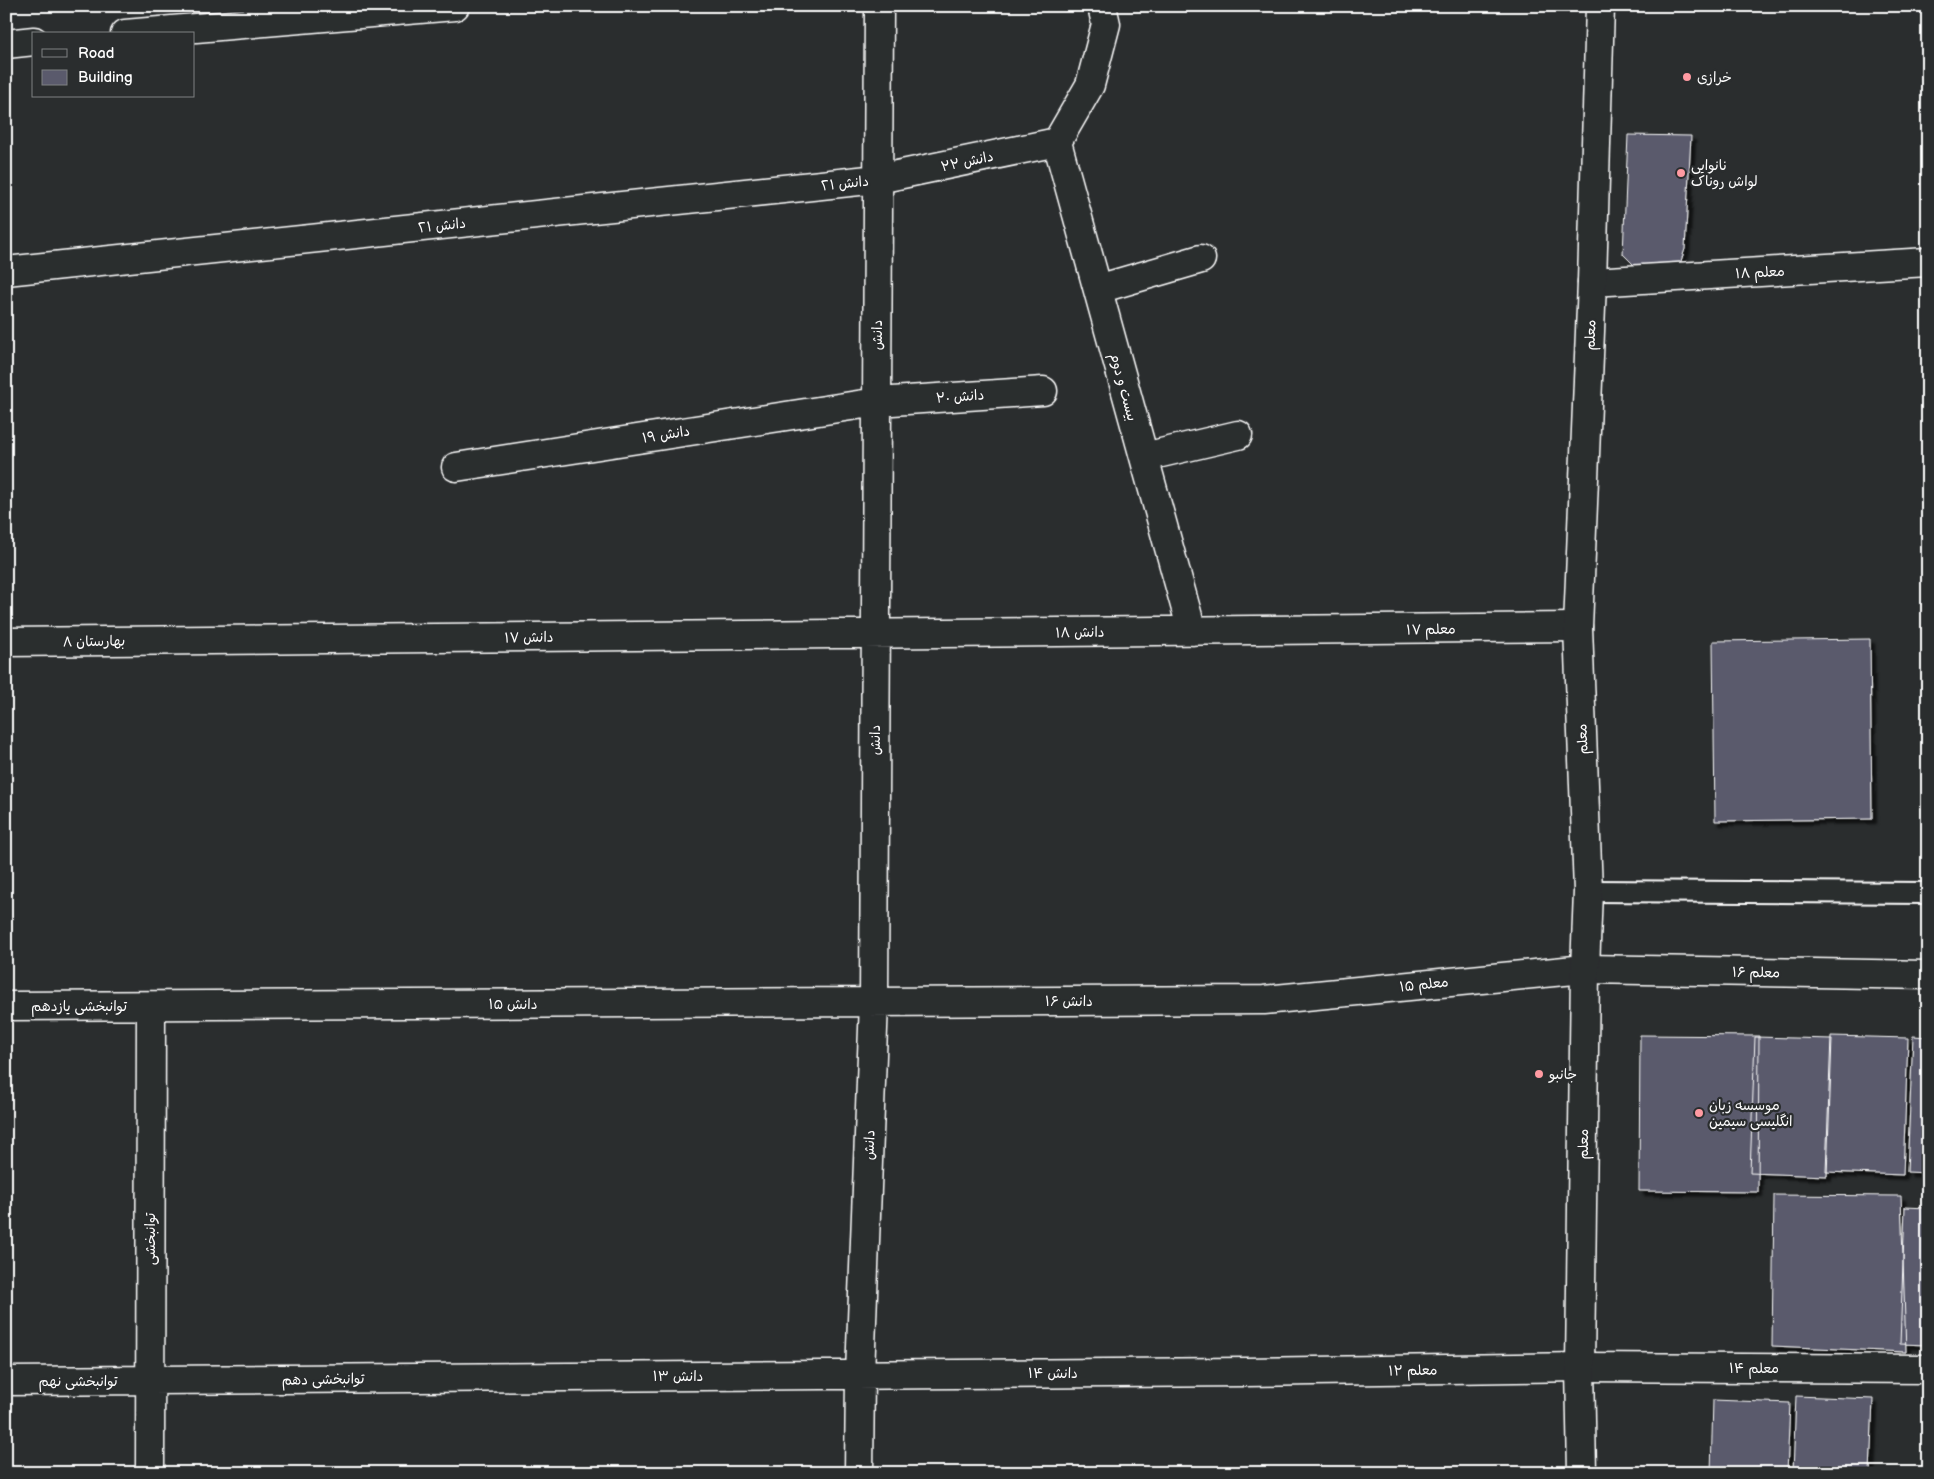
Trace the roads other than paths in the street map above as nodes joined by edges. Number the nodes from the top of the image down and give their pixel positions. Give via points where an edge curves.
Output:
1 (455, 6) edge
2 (879, 6) edge
3 (1102, 6) edge
4 (1600, 6) edge
5 (149, 32) edge
6 (32, 41) edge
7 (6, 44) edge
8 (1057, 142) junction
9 (878, 179) junction
10 (1201, 259) dead end
11 (1928, 262) edge
12 (6, 271) edge
13 (1592, 282) junction
14 (1098, 289) junction
15 (1043, 390) dead end
16 (877, 402) junction
17 (1238, 435) dead end
18 (1144, 457) junction
19 (456, 467) dead end
20 (1578, 627) junction
21 (1283, 630) joint
22 (1192, 631) junction
23 (876, 634) junction
24 (182, 640) joint
25 (6, 642) edge
26 (1588, 891) junction
27 (1928, 893) edge
28 (1585, 968) junction
29 (1928, 975) edge
30 (1264, 1000) joint
31 (874, 1002) junction
32 (6, 1006) edge
33 (152, 1006) junction
34 (1580, 1367) junction
35 (1928, 1369) edge
36 (1246, 1372) joint
37 (860, 1374) junction
38 (495, 1377) joint
39 (150, 1380) junction
40 (6, 1381) edge
41 (150, 1473) edge
42 (860, 1473) edge
43 (1582, 1473) edge

1 - 5 street
2 - 9 street, دانش
3 - 8 street via 1106,24 1090,85
4 - 13 street, معلم
6 - 7 street
8 - 9 street, دانش ۲۲
8 - 14 street, بیست و دوم
9 - 12 street, دانش ٢١
9 - 16 street, دانش
10 - 14 street
11 - 13 street, معلم ۱۸
13 - 20 street, معلم
14 - 18 street, بیست و دوم
15 - 16 street, دانش ۲۰
16 - 19 street, دانش ١٩
16 - 23 street, دانش
17 - 18 street
18 - 22 street, بیست و دوم
20 - 21 street, معلم ١٧
20 - 26 street, معلم
21 - 22 street, دانش ١٨
22 - 23 street, دانش ١٨
23 - 24 street, دانش ۱۷
23 - 31 street, دانش
24 - 25 street, بهارستان ٨
26 - 27 lane
26 - 28 street, معلم
28 - 29 street, معلم ۱۶
28 - 30 street, معلم ۱۵
28 - 34 street, معلم
30 - 31 street, دانش ۱۶
31 - 33 street, دانش ۱۵
31 - 37 street, دانش
32 - 33 street, توانبخشی یازدهم
33 - 39 street, توانبخشی
34 - 35 street, معلم ۱۴
34 - 36 street, معلم ١٣
34 - 43 street, معلم
36 - 37 street, دانش ۱۴
37 - 38 street, دانش ۱۳
37 - 42 street, دانش
38 - 39 street, توانبخشی دهم
39 - 40 street, توانبخشی نهم
39 - 41 street, توانبخشی

